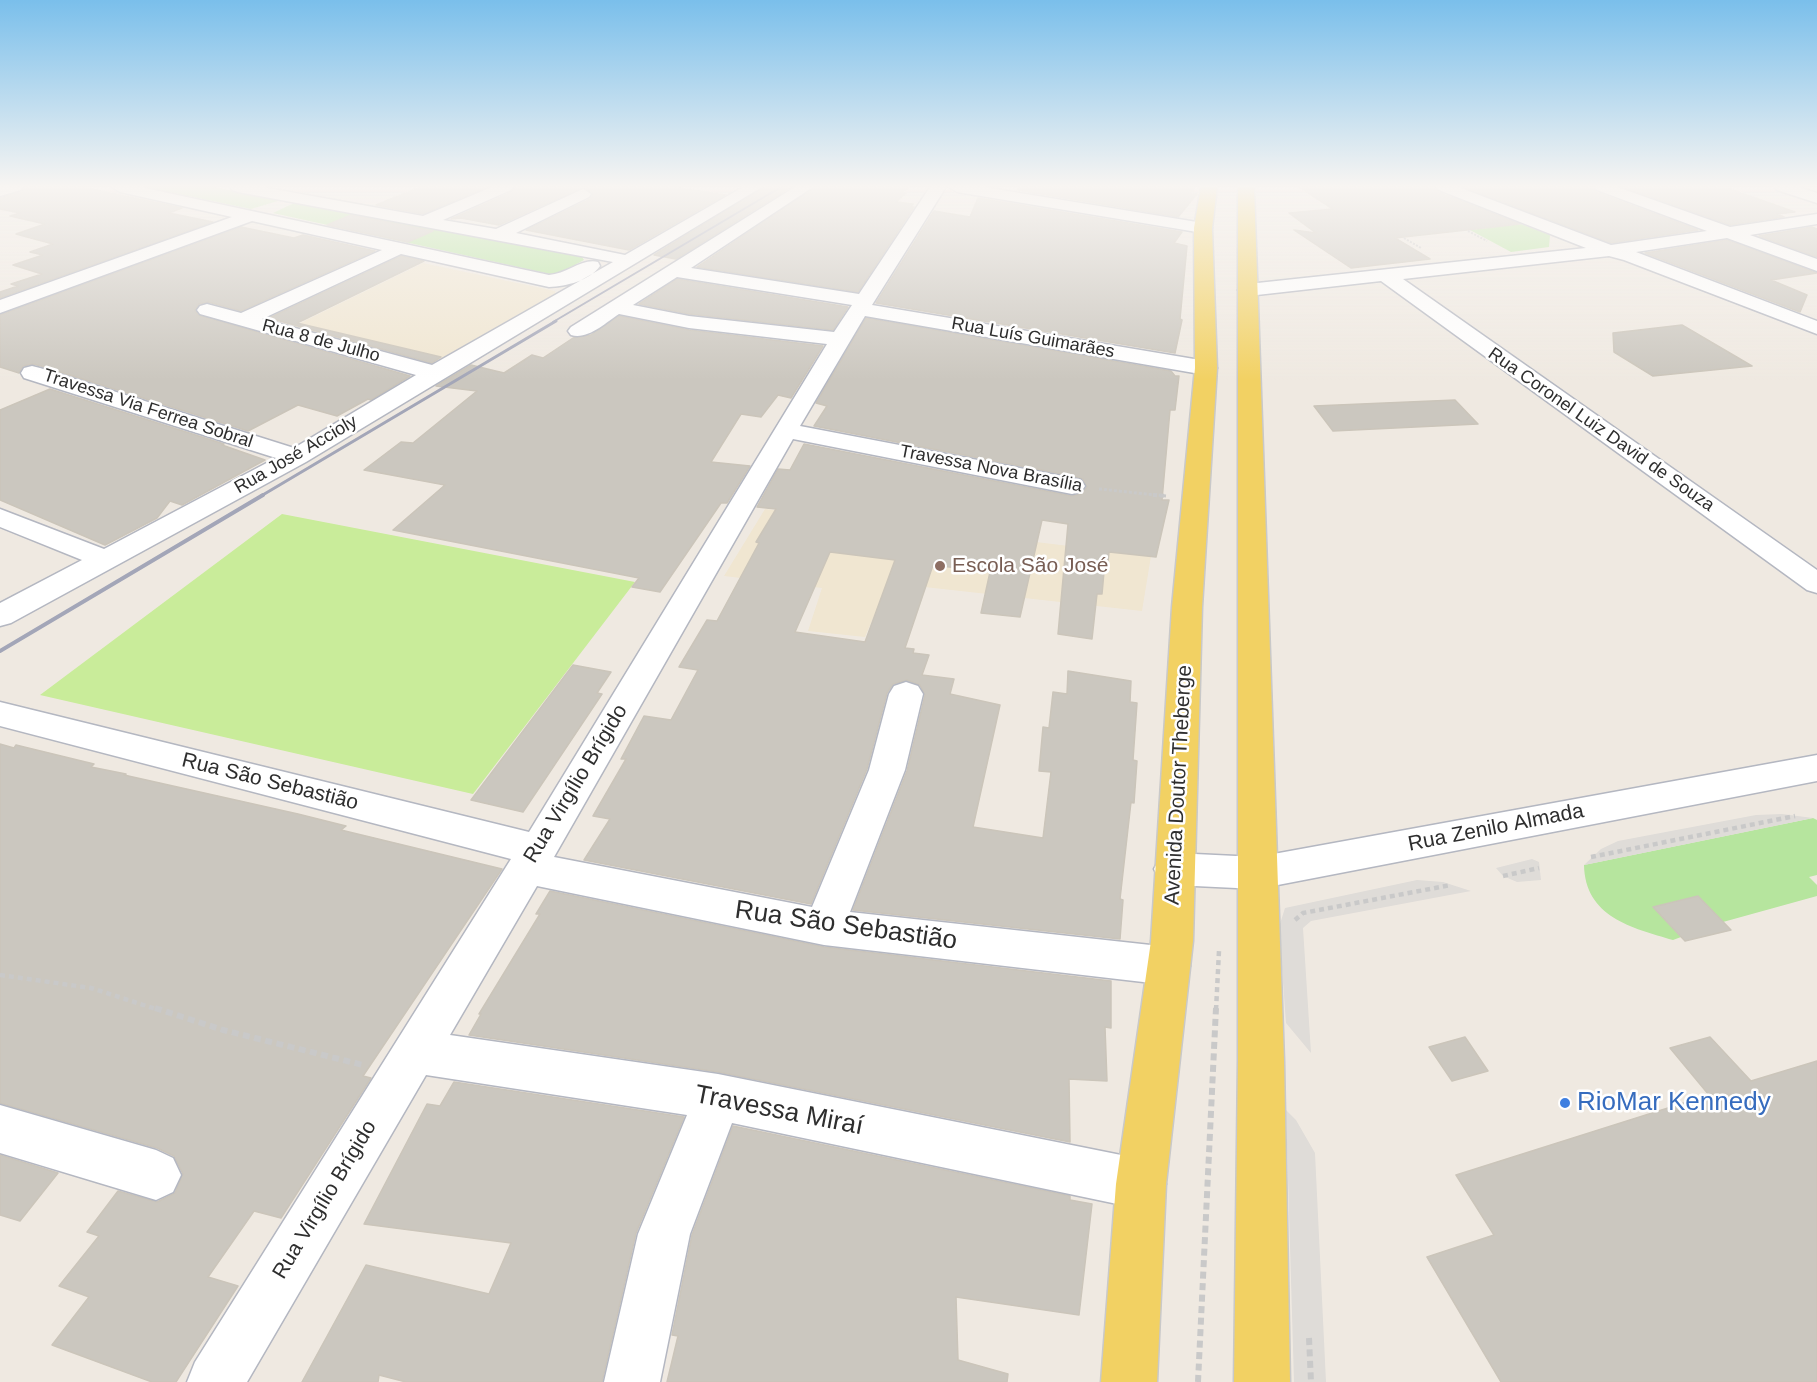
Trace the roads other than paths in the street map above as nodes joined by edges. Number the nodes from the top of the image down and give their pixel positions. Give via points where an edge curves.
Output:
1 (151, 251) edge
2 (392, 251) edge
3 (416, 251) edge
4 (586, 251) edge
5 (644, 251) edge
6 (701, 251) edge
7 (896, 251) edge
8 (1204, 251) edge
9 (1247, 251) edge
10 (1605, 251) edge
11 (1609, 251) edge
12 (1611, 251) edge
13 (1779, 251) edge
14 (608, 256) junction
15 (630, 260) junction
16 (1817, 265) edge
17 (671, 270) junction
18 (1385, 276) junction
19 (1248, 290) junction
20 (862, 305) junction
21 (0, 307) edge
22 (614, 307) junction
23 (207, 310) dead end
24 (243, 320) junction
25 (1817, 328) edge
26 (578, 331) dead end
27 (1817, 337) edge
28 (840, 339) junction
29 (1206, 364) junction
30 (1250, 365) junction
31 (32, 373) dead end
32 (435, 373) junction
33 (787, 431) junction
34 (297, 457) junction
35 (1072, 486) road end
36 (0, 517) edge
37 (107, 561) junction
38 (1817, 584) edge
39 (0, 616) edge
40 (906, 694) dead end
41 (1, 714) edge
42 (1817, 768) edge
43 (532, 859) junction
44 (1174, 868) junction
45 (1257, 873) junction
46 (824, 927) junction
47 (1169, 966) junction
48 (408, 1063) junction
49 (718, 1097) junction
50 (0, 1129) edge
51 (156, 1175) dead end
52 (1141, 1184) junction
53 (215, 1382) edge
54 (632, 1382) edge
55 (1129, 1382) edge
56 (1262, 1382) edge

1 - 21 street
2 - 24 street
3 - 14 street via 549,281 566,280
4 - 14 street
5 - 15 street, Rua José Accioly
6 - 17 street
7 - 20 street, Rua Virgílio Brígido
8 - 29 main road, Avenida Doutor Theberge
9 - 19 main road
10 - 18 street
11 - 27 street
12 - 25 street
13 - 16 street
14 - 15 street
15 - 32 street, Rua José Accioly
17 - 20 street, Rua Luís Guimarães
17 - 22 street
18 - 19 street
18 - 38 street, Rua Coronel Luiz David de Souza
19 - 30 main road
20 - 28 street, Rua Virgílio Brígido
20 - 29 street, Rua Luís Guimarães
22 - 26 street
22 - 28 street via 689,322
23 - 24 street, Rua 8 de Julho
24 - 32 street, Rua 8 de Julho
28 - 33 street, Rua Virgílio Brígido
29 - 30 main road
29 - 44 main road, Avenida Doutor Theberge via 1187,608
30 - 45 main road
31 - 34 street, Travessa Via Ferrea Sobral
32 - 34 street, Rua José Accioly
33 - 35 street, Travessa Nova Brasília
33 - 43 street, Rua Virgílio Brígido
34 - 37 street, Rua José Accioly
36 - 37 street
37 - 39 street, Rua José Accioly
40 - 46 street via 887,770
41 - 43 street, Rua São Sebastião
42 - 45 street, Rua Zenilo Almada
43 - 46 street, Rua São Sebastião
43 - 48 street, Rua Virgílio Brígido
44 - 45 street, Rua Zenilo Almada
44 - 47 main road, Avenida Doutor Theberge
45 - 56 main road
46 - 47 street, Rua São Sebastião
47 - 52 main road, Avenida Doutor Theberge
48 - 49 street, Travessa Miraí
48 - 53 street, Rua Virgílio Brígido
49 - 52 street, Travessa Miraí
49 - 54 street via 664,1234
50 - 51 street
52 - 55 main road, Avenida Doutor Theberge

